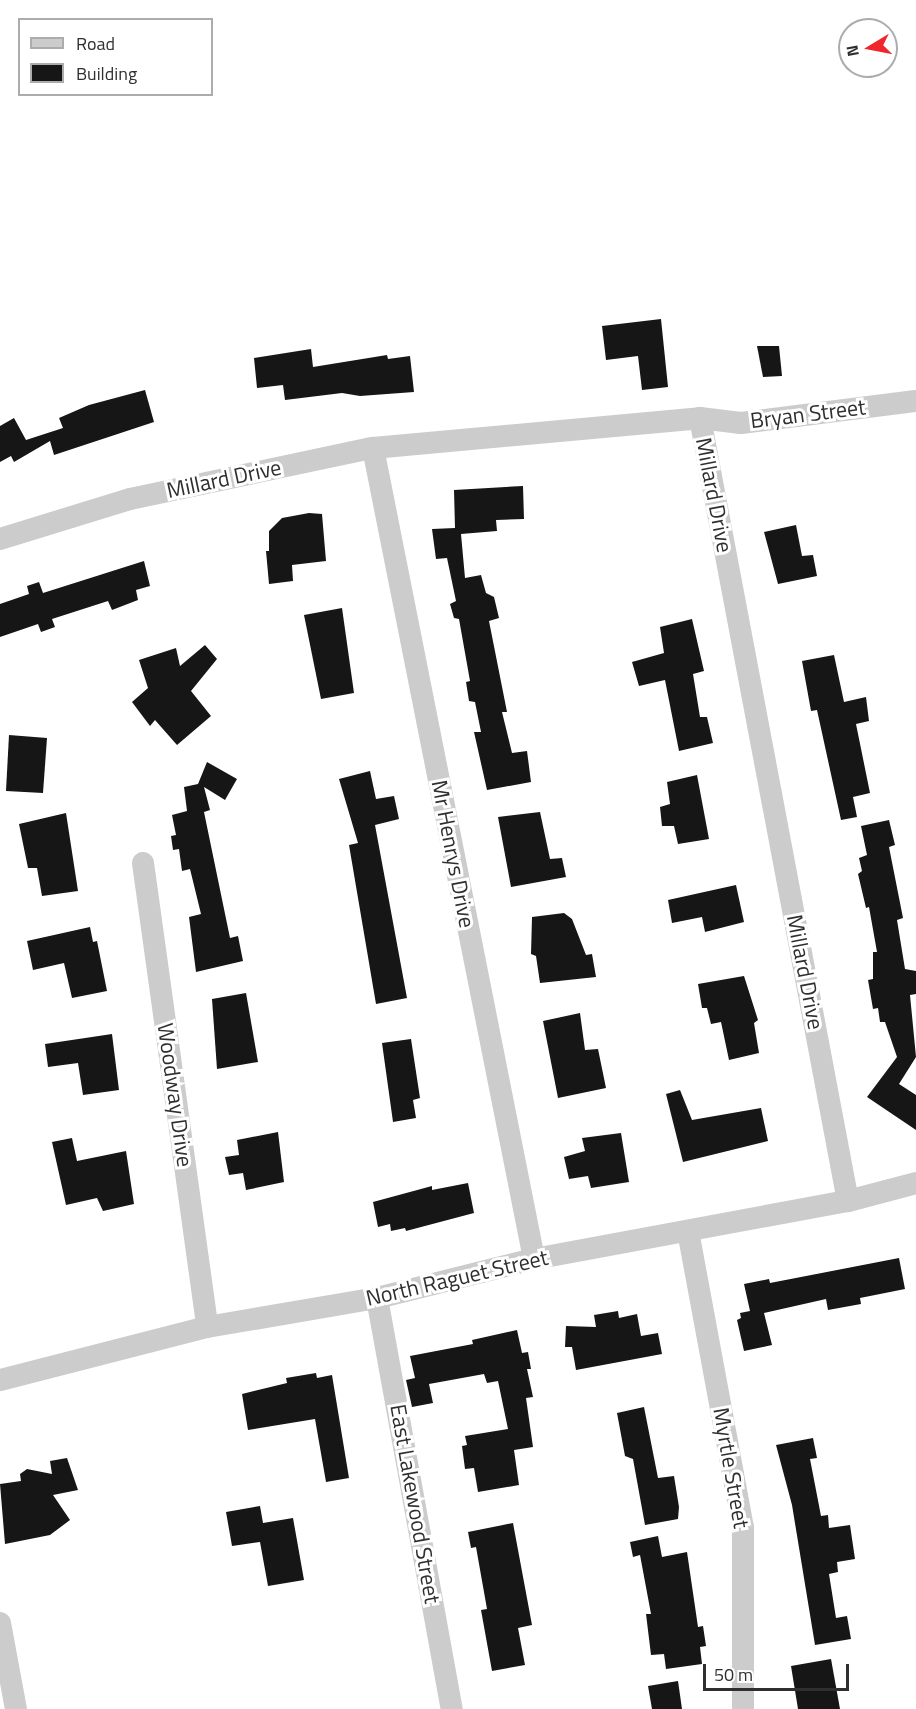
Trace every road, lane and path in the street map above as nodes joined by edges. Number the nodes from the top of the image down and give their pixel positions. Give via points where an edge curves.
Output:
1 (916, 401) edge
2 (700, 418) junction
3 (373, 448) junction
4 (0, 539) edge
5 (143, 863) dead end
6 (916, 1183) edge
7 (848, 1201) junction
8 (688, 1231) junction
9 (534, 1259) junction
10 (377, 1298) junction
11 (207, 1327) junction
12 (0, 1380) edge
13 (0, 1623) edge
14 (16, 1709) edge
15 (452, 1709) edge
16 (743, 1709) edge

1 - 2 street, Bryan Street via 741,423
2 - 3 street, Millard Drive
2 - 7 street, Millard Drive
3 - 4 street, Millard Drive via 130,499
3 - 9 street, Mr Henrys Drive
5 - 11 street, Woodway Drive
6 - 7 street, North Raguet Street
7 - 8 street, North Raguet Street
8 - 9 street, North Raguet Street
8 - 16 street, Myrtle Street via 743,1527
9 - 10 street, North Raguet Street
10 - 11 street, North Raguet Street
10 - 15 street, East Lakewood Street
11 - 12 street, North Raguet Street
13 - 14 street

